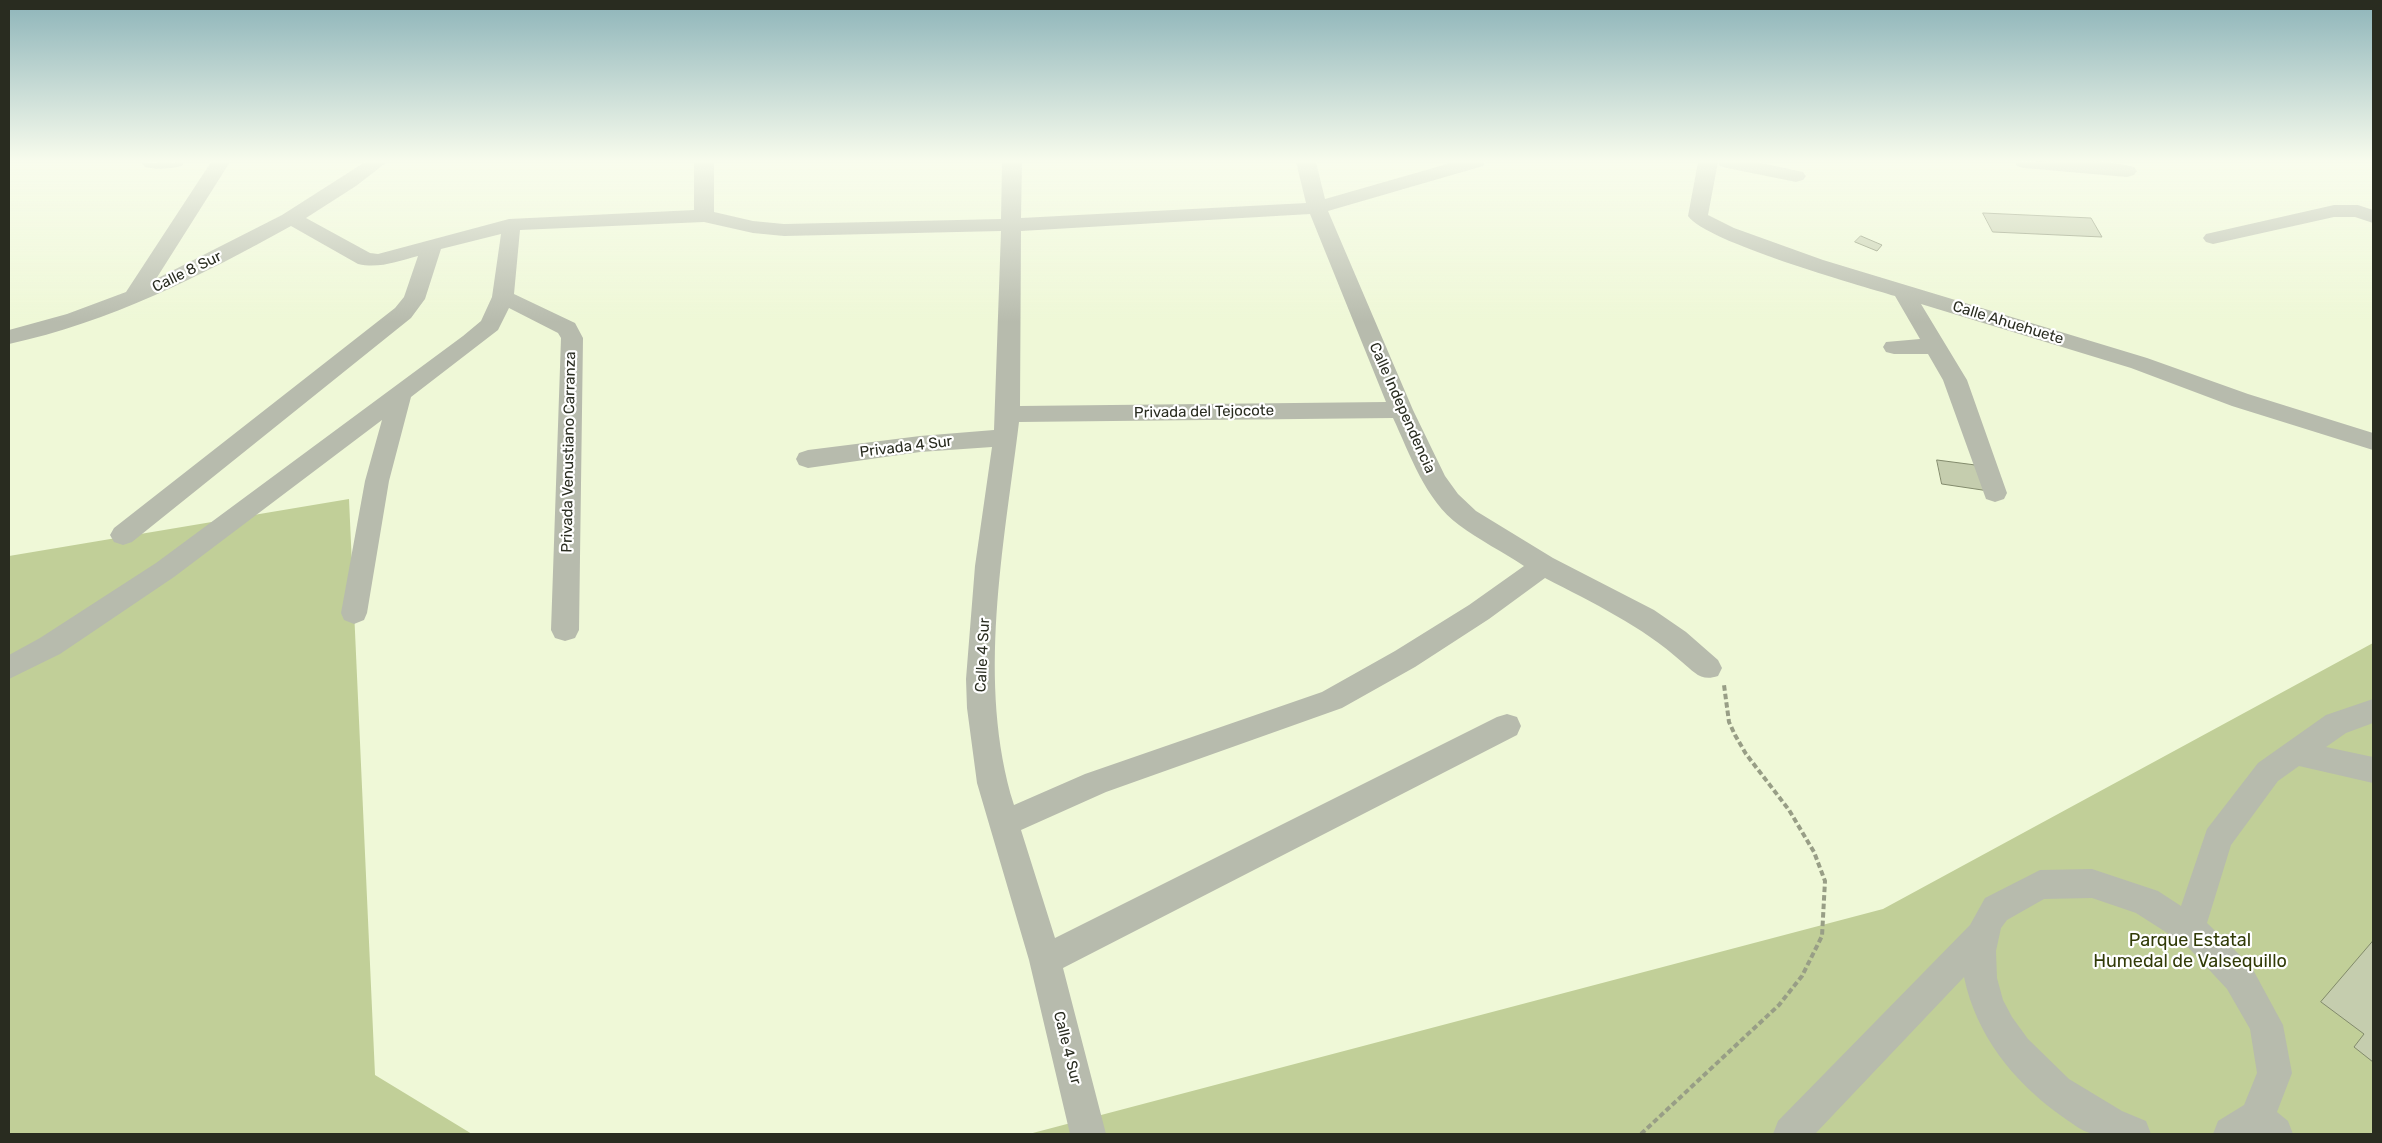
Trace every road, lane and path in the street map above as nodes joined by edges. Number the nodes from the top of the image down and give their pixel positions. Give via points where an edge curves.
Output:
1 (186, 215) edge
2 (295, 215) edge
3 (1012, 215) edge
4 (1185, 215) edge
5 (1320, 215) edge
6 (1698, 215) edge
7 (2315, 215) edge
8 (704, 216) joint
9 (291, 218) junction
10 (509, 225) junction
11 (1012, 225) junction
12 (2213, 238) dead end
13 (432, 246) junction
14 (1903, 292) junction
15 (504, 297) junction
16 (133, 298) junction
17 (9, 337) edge
18 (1934, 346) junction
19 (1894, 347) dead end
20 (401, 393) junction
21 (1401, 410) junction
22 (1006, 426) junction
23 (2373, 442) edge
24 (808, 459) dead end
25 (1995, 493) dead end
26 (123, 535) dead end
27 (1544, 565) junction
28 (354, 613) dead end
29 (565, 630) dead end
30 (9, 668) edge
31 (1708, 668) joint
32 (2373, 711) edge
33 (1507, 726) dead end
34 (2295, 753) junction
35 (2373, 770) edge
36 (1004, 823) junction
37 (2190, 928) junction
38 (1982, 935) junction
39 (1046, 960) junction
40 (2254, 1129) edge
41 (1088, 1134) edge
42 (1642, 1134) edge
43 (1791, 1134) edge
44 (2133, 1134) edge

1 - 16 street
2 - 9 street, Calle 8 Sur
3 - 11 street, Calle 4 Sur
4 - 11 street
5 - 21 street, Calle Independencia
6 - 14 street, Calle Ahuehuete via 1727,232 1816,265
7 - 12 street
8 - 10 street
8 - 11 street via 784,230
9 - 13 street via 365,259 388,259
9 - 16 street, Calle 8 Sur via 200,267
10 - 13 street
10 - 15 street via 511,234
11 - 22 street, Calle 4 Sur
13 - 26 street via 414,299 403,313
14 - 18 street
14 - 23 street, Calle Ahuehuete via 2139,363 2240,400
15 - 20 street via 490,325
15 - 29 street, Privada Venustiano Carranza via 567,328 572,338
16 - 17 street, Calle 8 Sur
18 - 19 street
18 - 25 street via 1955,380
20 - 28 street via 377,481
20 - 30 street via 165,570 50,646
21 - 22 street, Privada del Tejocote
21 - 27 street, Calle Independencia via 1435,480 1449,500 1468,518
22 - 24 street, Privada 4 Sur via 929,443
22 - 36 street, Calle 4 Sur via 988,566 980,680 990,774
27 - 31 street, Calle Independencia via 1644,618
27 - 36 street via 1479,612 1332,700 1096,783
31 - 42 path via 1723,683 1729,722 1735,735 1789,810 1814,852 1824,881 1822,936 1802,976 1779,1005
32 - 34 street via 2336,724
33 - 39 street
34 - 35 street
34 - 37 street via 2268,772 2218,839
36 - 39 street, Calle 4 Sur
37 - 38 street via 2146,901 2102,885 2059,881 2032,886 2009,897 1992,914
37 - 40 street via 2228,962 2257,1003 2273,1046 2273,1086
38 - 43 street
38 - 44 street via 1979,962 1984,991 1997,1022 2018,1054 2044,1082 2077,1108
39 - 41 street, Calle 4 Sur

